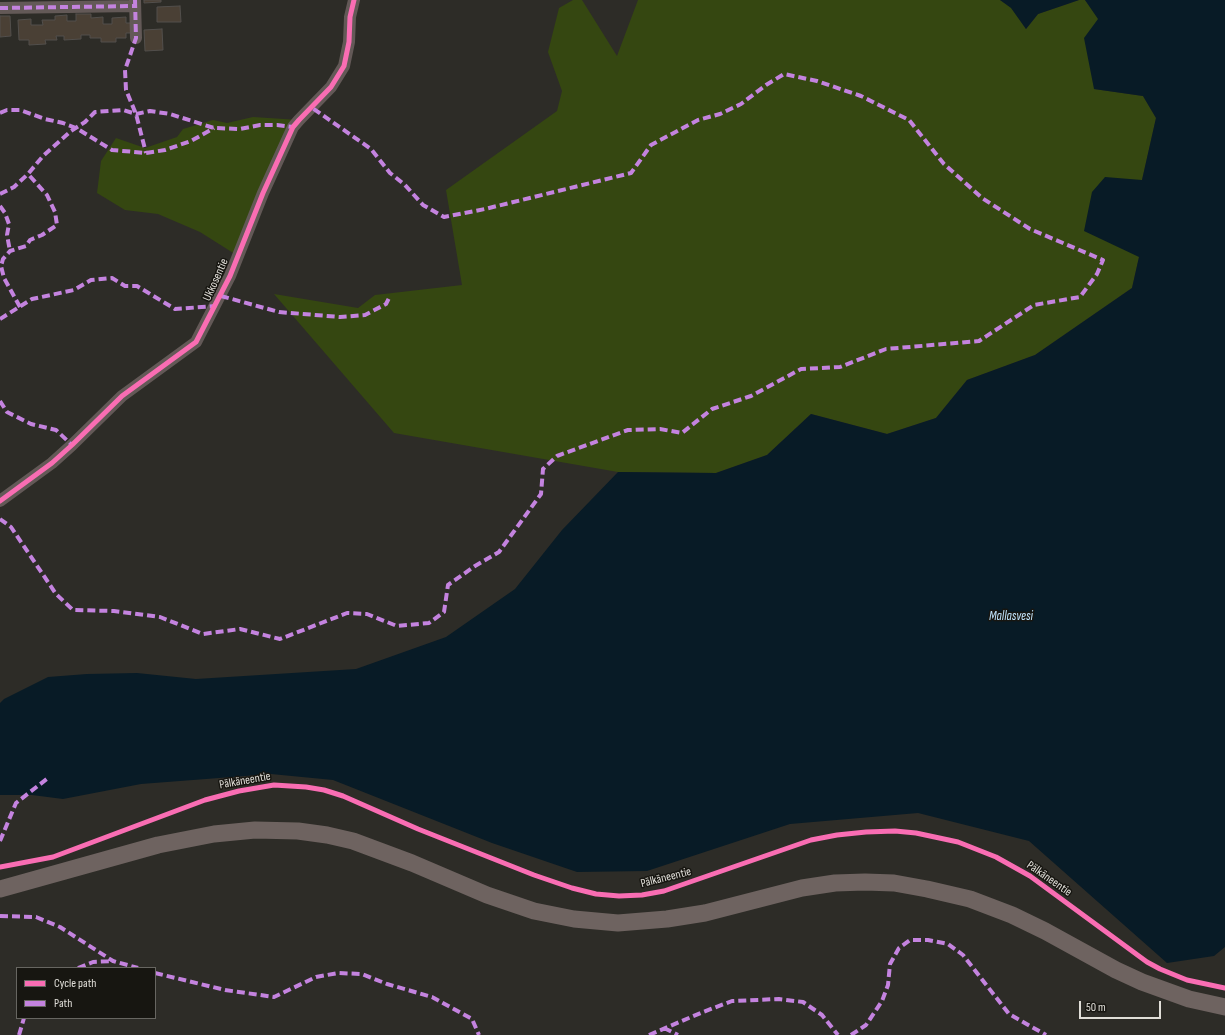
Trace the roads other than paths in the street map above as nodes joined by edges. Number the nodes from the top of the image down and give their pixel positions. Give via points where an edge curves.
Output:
1 (354, 0) edge
2 (135, 3) edge
3 (0, 8) edge
4 (136, 38) dead end
5 (0, 501) edge
6 (0, 889) edge
7 (1225, 1007) edge

1 - 5 street, Ukkosentie via 344,66 331,87 293,127 230,276 196,342 122,396 52,463
2 - 3 street
2 - 4 street
6 - 7 main road via 158,845 214,834 255,830 298,831 353,841 487,895 534,911 574,919 618,923 705,913 802,888 843,883 894,883 970,900 1012,915 1142,982 1189,999

